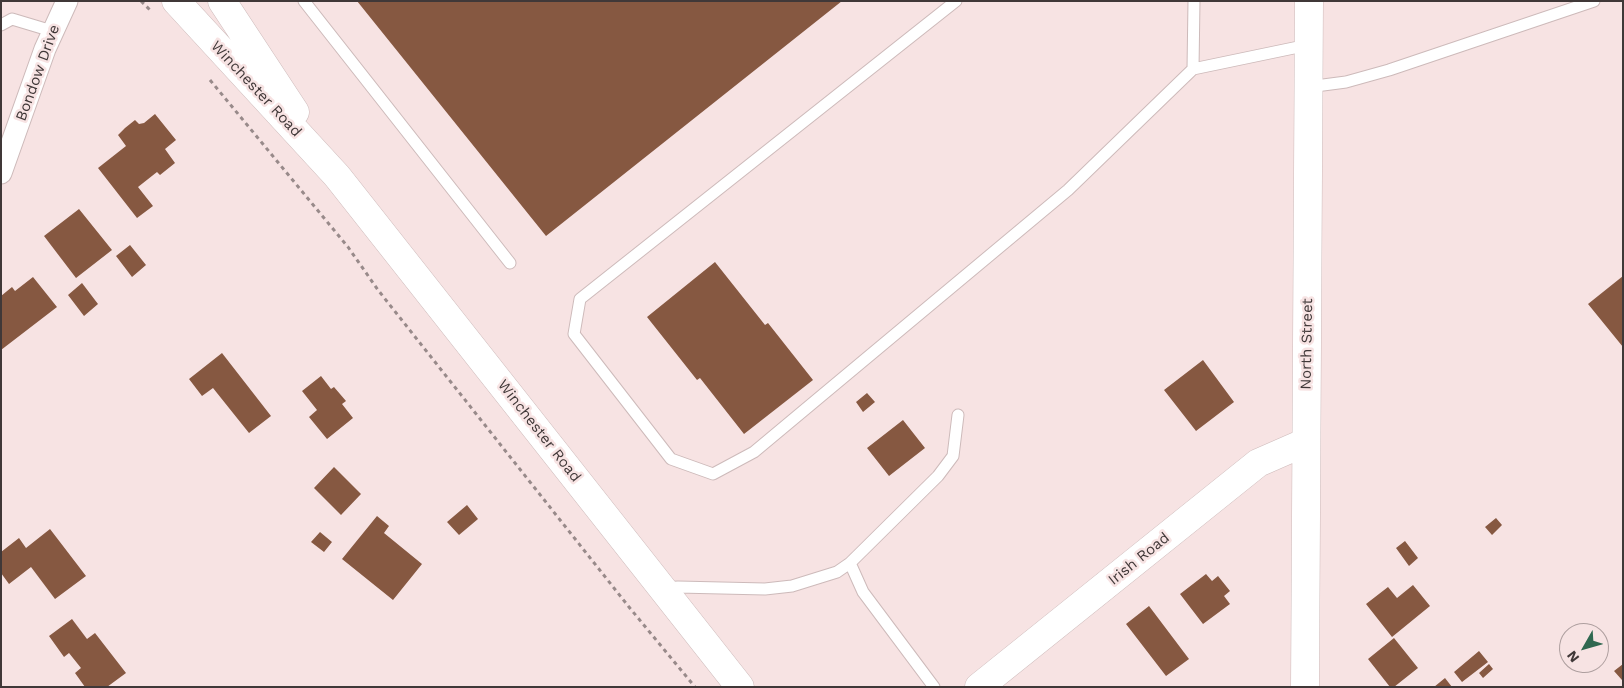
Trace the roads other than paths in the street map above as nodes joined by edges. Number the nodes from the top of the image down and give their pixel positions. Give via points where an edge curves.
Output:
1 (67, 1) edge
2 (222, 1) edge
3 (304, 1) edge
4 (956, 1) edge
5 (1194, 1) edge
6 (1309, 1) edge
7 (1594, 1) edge
8 (167, 9) edge
9 (1, 25) edge
10 (52, 31) junction
11 (1308, 45) junction
12 (1193, 69) junction
13 (1308, 87) junction
14 (1, 174) edge
15 (337, 176) junction
16 (510, 263) dead end
17 (958, 415) dead end
18 (1306, 442) junction
19 (850, 563) junction
20 (663, 589) junction
21 (740, 687) edge
22 (934, 687) edge
23 (979, 687) edge
24 (1305, 687) edge

1 - 10 street, Bondow Drive
2 - 15 street, Winchester Road
3 - 16 lane
4 - 12 lane via 580,299 574,334 671,459 713,474 754,452 1068,190
5 - 12 lane
6 - 11 street, North Street
7 - 13 lane via 1389,70 1346,82
8 - 15 street, Winchester Road
9 - 10 lane via 12,19
10 - 14 street, Bondow Drive
11 - 12 lane
11 - 13 street, North Street
13 - 18 street, North Street
15 - 20 street, Winchester Road
17 - 19 lane via 953,456 938,476
18 - 23 street, Irish Road via 1258,463
18 - 24 street, North Street
19 - 20 lane via 837,572 792,586
19 - 22 lane via 863,592
20 - 21 street, Winchester Road

